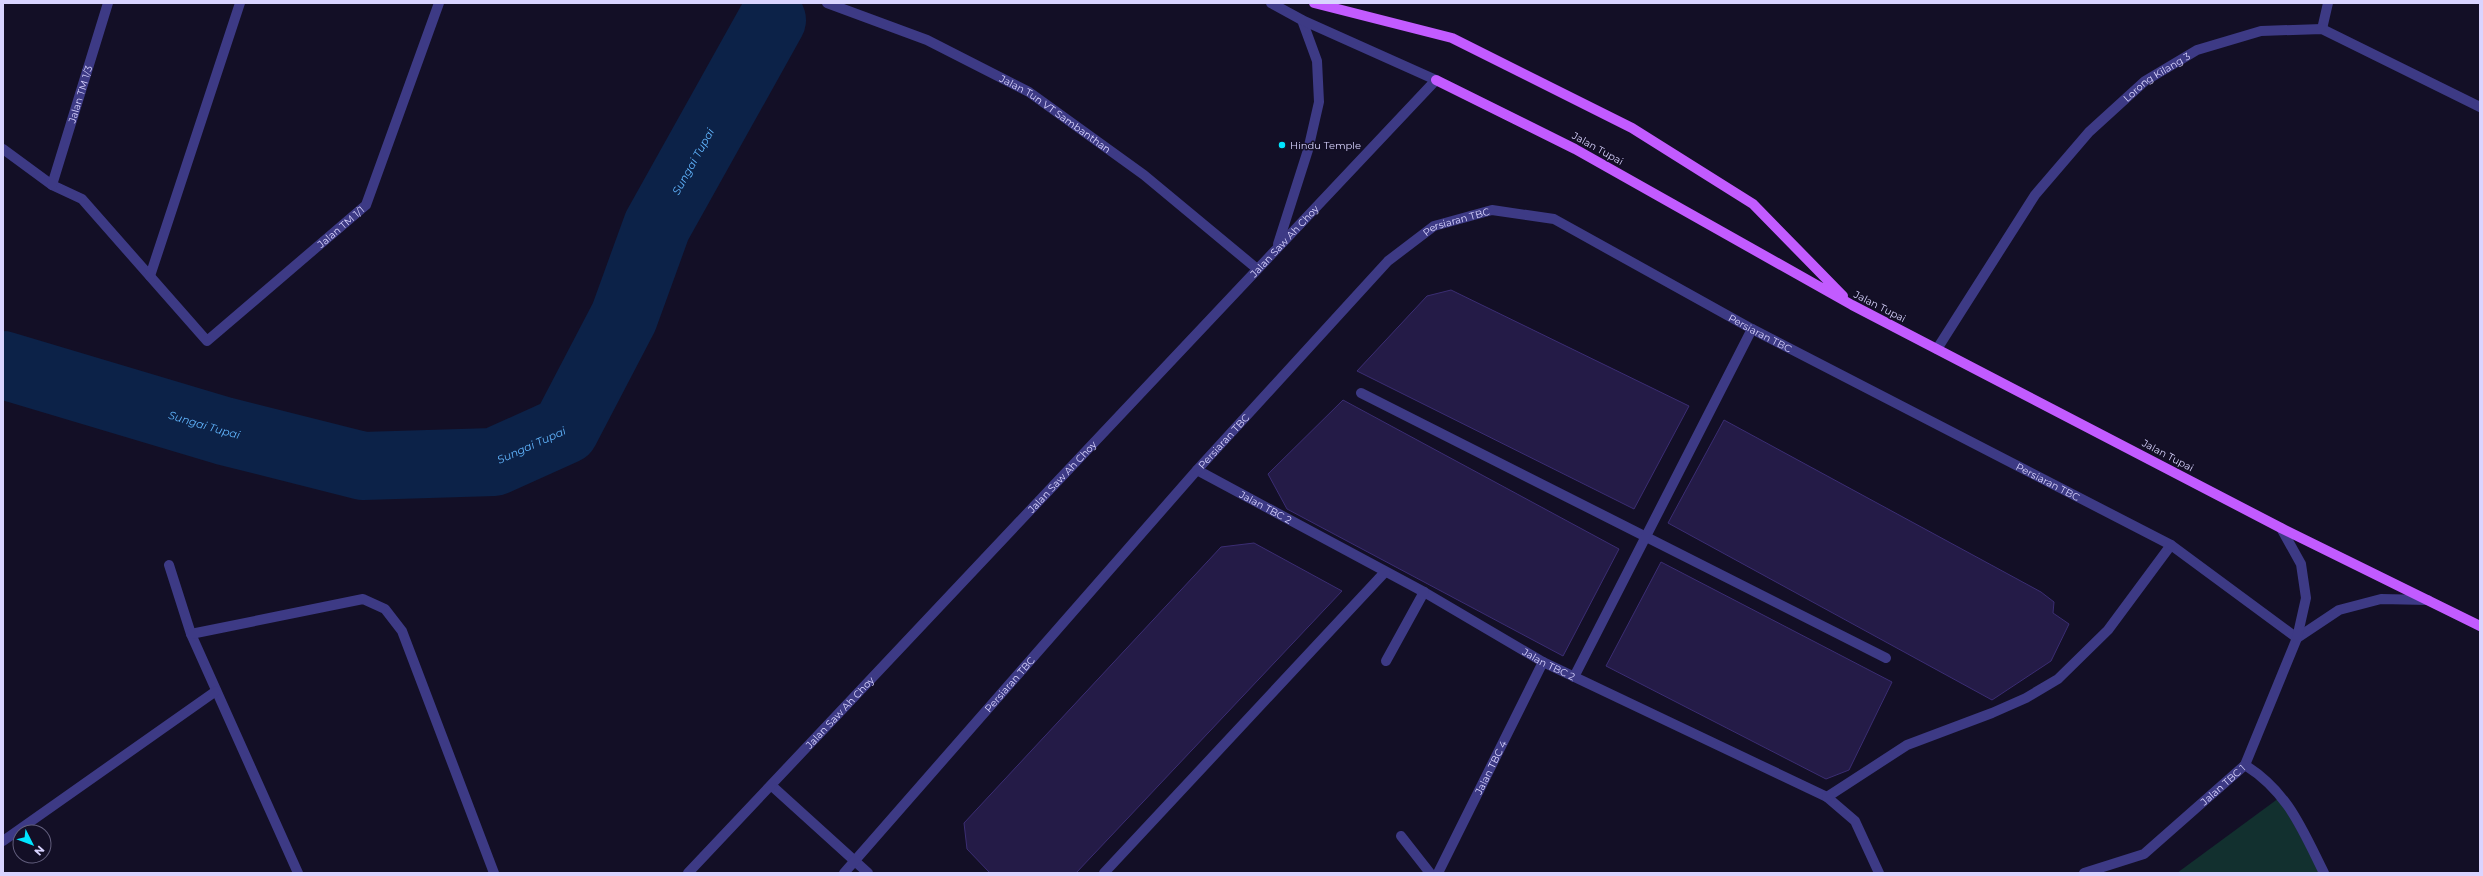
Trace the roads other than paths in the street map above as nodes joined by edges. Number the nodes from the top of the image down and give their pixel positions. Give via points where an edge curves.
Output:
1 (108, 3) edge
2 (240, 3) edge
3 (439, 3) edge
4 (827, 3) edge
5 (1271, 3) edge
6 (1314, 3) edge
7 (2328, 3) edge
8 (1302, 20) junction
9 (2322, 29) junction
10 (1436, 80) junction
11 (2480, 107) edge
12 (3, 149) edge
13 (52, 185) junction
14 (1278, 246) junction
15 (1256, 268) junction
16 (150, 276) junction
17 (1852, 305) junction
18 (1752, 329) junction
19 (1937, 348) junction
20 (1361, 393) dead end
21 (1197, 470) junction
22 (2281, 528) junction
23 (1645, 537) junction
24 (2172, 545) junction
25 (168, 565) dead end
26 (1385, 572) junction
27 (1424, 592) junction
28 (2428, 600) junction
29 (2480, 626) edge
30 (191, 634) junction
31 (2297, 638) junction
32 (1886, 658) dead end
33 (1386, 661) dead end
34 (1543, 662) junction
35 (1574, 677) junction
36 (216, 691) junction
37 (2245, 765) junction
38 (772, 786) junction
39 (1827, 796) junction
40 (1401, 836) dead end
41 (3, 841) edge
42 (855, 861) junction
43 (298, 873) edge
44 (494, 873) edge
45 (688, 873) edge
46 (844, 873) edge
47 (868, 873) edge
48 (1104, 873) edge
49 (1430, 873) edge
50 (1438, 873) edge
51 (1879, 873) edge
52 (2084, 873) edge
53 (2324, 873) edge

1 - 13 street, Jalan TM 1/3
2 - 16 street
3 - 16 street, Jalan TM 1/1 via 366,205 207,341
4 - 15 street, Jalan Tun VT Sambanthan via 927,40 1029,92 1144,175
5 - 8 street, Jalan Tupai
6 - 17 main road via 1452,38 1632,128 1753,204
7 - 9 street
8 - 10 street, Jalan Tupai
8 - 14 street via 1317,61 1319,102 1308,150
9 - 11 street, Lorong Kilang 3
9 - 19 street, Lorong Kilang 3 via 2261,31 2197,50 2145,81 2089,132 2035,195
10 - 14 street, Jalan Saw Ah Choy
10 - 17 main road, Jalan Tupai via 1575,149
12 - 13 street
13 - 16 street via 82,199
14 - 15 street, Jalan Saw Ah Choy
15 - 38 street, Jalan Saw Ah Choy
17 - 19 main road, Jalan Tupai
18 - 21 street, Persiaran TBC via 1554,219 1492,210 1434,226 1388,261
18 - 23 street
18 - 24 street, Persiaran TBC
19 - 22 main road, Jalan Tupai
20 - 23 street
21 - 26 street, Jalan TBC 2
21 - 42 street, Persiaran TBC
22 - 28 main road, Jalan Tupai
22 - 31 street, Jalan TBC 1 via 2301,564 2306,598
23 - 32 street
23 - 35 street
24 - 31 street, Persiaran TBC
24 - 39 street via 2108,630 2058,679 2026,698 1992,713 1907,745
25 - 30 street
26 - 27 street, Jalan TBC 2
26 - 48 street
27 - 33 street
27 - 34 street, Jalan TBC 2
28 - 29 main road, Jalan Tupai
28 - 31 street via 2381,599 2339,610
30 - 36 street
30 - 44 street via 363,599 385,610 402,631
31 - 37 street, Jalan TBC 1
34 - 35 street, Jalan TBC 2
34 - 50 street, Jalan TBC 4
35 - 39 street, Jalan TBC 2
36 - 41 street
36 - 43 street
37 - 52 street, Jalan TBC 1 via 2144,854
37 - 53 street via 2264,777 2294,812
38 - 42 street
38 - 45 street, Jalan Saw Ah Choy
39 - 51 street, Jalan TBC 2 via 1855,821
40 - 49 street
42 - 46 street, Persiaran TBC
42 - 47 street

